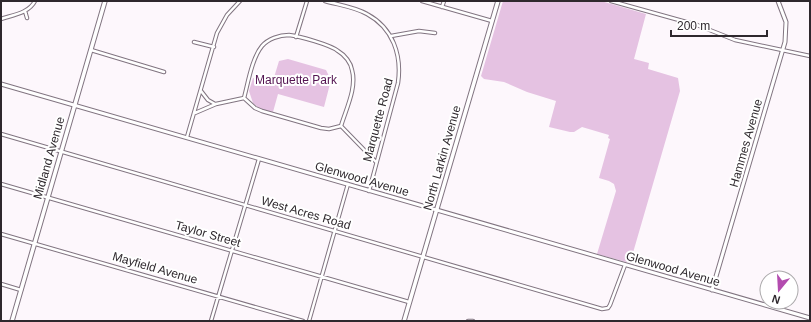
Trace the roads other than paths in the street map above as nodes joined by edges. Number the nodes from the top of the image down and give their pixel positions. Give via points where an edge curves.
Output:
1 (35, 1) edge
2 (105, 1) edge
3 (240, 1) edge
4 (307, 1) edge
5 (325, 1) edge
6 (422, 1) edge
7 (444, 1) edge
8 (498, 1) edge
9 (611, 1) edge
10 (778, 1) edge
11 (442, 7) junction
12 (25, 11) junction
13 (27, 18) dead end
14 (1, 19) edge
15 (492, 21) junction
16 (435, 33) dead end
17 (391, 36) junction
18 (296, 37) junction
19 (194, 42) dead end
20 (214, 47) junction
21 (90, 50) junction
22 (782, 50) junction
23 (810, 56) edge
24 (164, 72) dead end
25 (1, 84) edge
26 (201, 91) junction
27 (244, 98) junction
28 (216, 104) junction
29 (75, 105) junction
30 (194, 113) junction
31 (341, 126) junction
32 (1, 134) edge
33 (187, 138) junction
34 (61, 152) junction
35 (259, 159) junction
36 (376, 162) junction
37 (1, 184) edge
38 (348, 184) junction
39 (369, 191) junction
40 (48, 197) junction
41 (245, 205) junction
42 (437, 210) junction
43 (335, 231) junction
44 (1, 234) edge
45 (34, 243) junction
46 (232, 250) junction
47 (423, 258) junction
48 (625, 265) junction
49 (322, 276) junction
50 (1, 284) edge
51 (21, 290) junction
52 (712, 290) junction
53 (219, 296) junction
54 (410, 302) junction
55 (810, 318) edge
56 (12, 321) edge
57 (211, 321) edge
58 (303, 321) edge
59 (309, 321) edge
60 (404, 321) edge
61 (468, 321) edge
62 (474, 321) edge

1 - 12 street
2 - 21 main road, Midland Avenue
3 - 20 street via 221,23
4 - 18 street
5 - 17 street, Marquette Road via 367,14
6 - 11 street
7 - 11 street
8 - 15 main road, North Larkin Avenue
9 - 22 street via 697,25 735,40
10 - 22 street, Hammes Avenue via 786,22
11 - 15 street
12 - 13 street
12 - 14 street
15 - 42 main road, North Larkin Avenue
16 - 17 street via 419,31
17 - 36 street, Marquette Road via 398,51 400,72
18 - 27 street via 288,35 274,38 262,46 254,60
18 - 31 street via 338,50 349,62 353,73 353,88
19 - 20 street
20 - 26 street
21 - 24 street
21 - 29 main road, Midland Avenue
22 - 23 street
22 - 52 street, Hammes Avenue
25 - 29 street, Glenwood Avenue
26 - 28 street via 208,100
26 - 30 street
27 - 28 street
27 - 31 street via 255,108 269,113 322,128
28 - 30 street
29 - 33 street, Glenwood Avenue
29 - 34 main road, Midland Avenue
30 - 33 street
31 - 36 street
32 - 34 street, West Acres Road
33 - 35 street, Glenwood Avenue
34 - 40 main road, Midland Avenue
34 - 41 street, West Acres Road
35 - 38 street, Glenwood Avenue
35 - 41 street
36 - 39 street, Marquette Road
37 - 40 street, Taylor Street
38 - 39 street, Glenwood Avenue
38 - 43 street
39 - 42 street, Glenwood Avenue
40 - 45 main road, Midland Avenue
40 - 46 street, Taylor Street
41 - 43 street, West Acres Road
41 - 46 street
42 - 47 main road, North Larkin Avenue
42 - 48 street, Glenwood Avenue
43 - 47 street, West Acres Road
43 - 49 street
44 - 45 street, Mayfield Avenue
45 - 51 main road, Midland Avenue
45 - 53 street, Mayfield Avenue
46 - 49 street, Taylor Street
46 - 53 street
47 - 48 street, West Acres Road via 606,310
47 - 54 main road, North Larkin Avenue
48 - 52 street, Glenwood Avenue
49 - 54 street, Taylor Street
49 - 59 street
50 - 51 street
51 - 56 main road, Midland Avenue
52 - 55 street, Glenwood Avenue
53 - 57 street
53 - 58 street, Mayfield Avenue
54 - 60 main road, North Larkin Avenue
61 - 62 street

